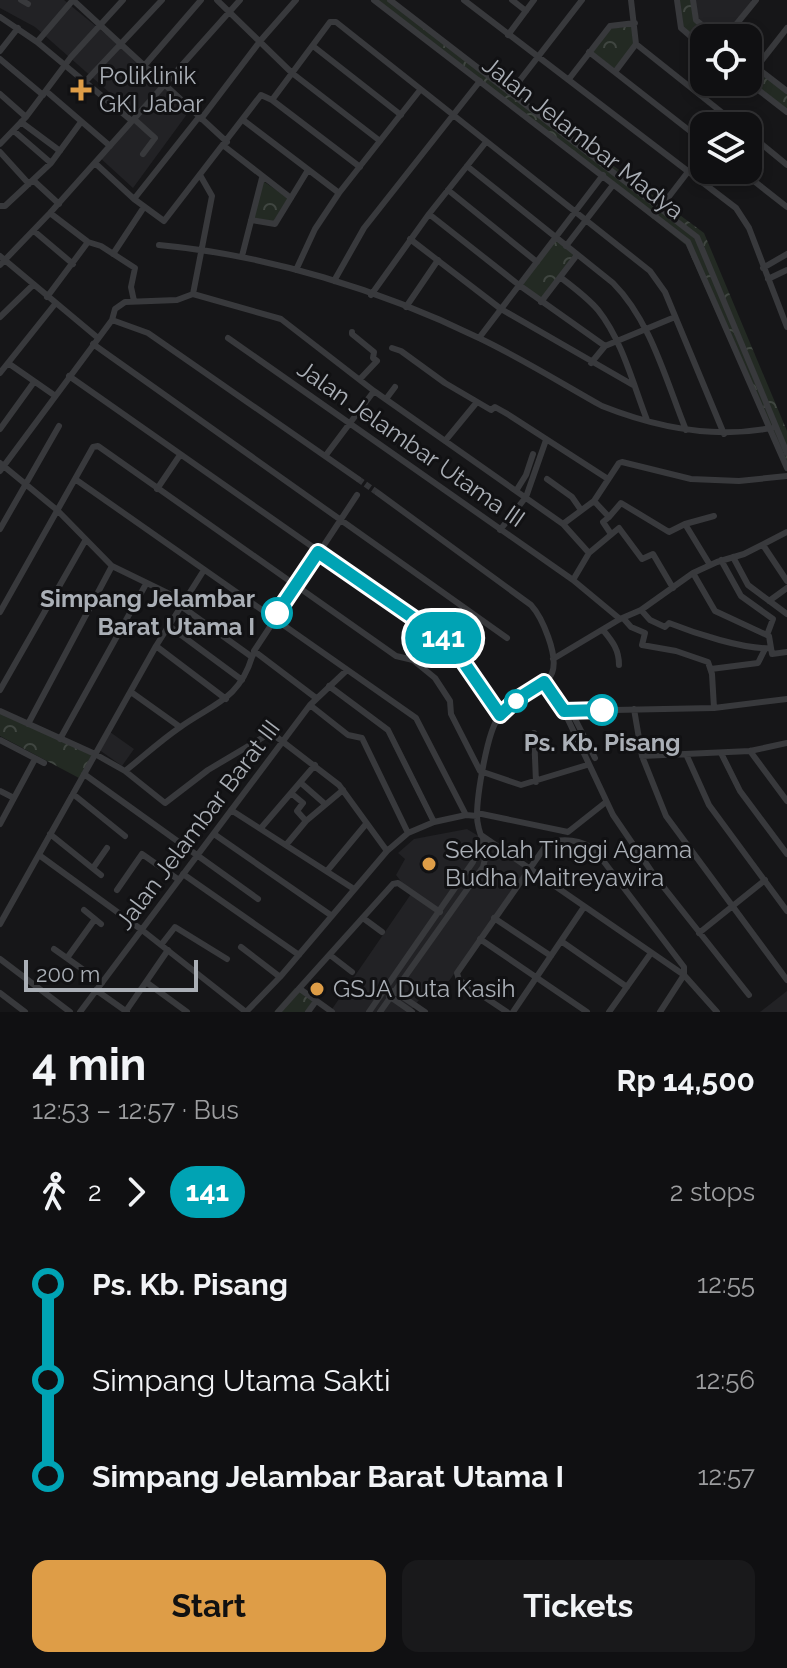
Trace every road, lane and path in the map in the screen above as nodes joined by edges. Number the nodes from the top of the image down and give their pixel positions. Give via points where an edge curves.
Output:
1 (123, 0) edge
2 (162, 0) edge
3 (201, 0) edge
4 (217, 0) edge
5 (240, 0) edge
6 (296, 0) edge
7 (374, 0) edge
8 (390, 0) edge
9 (464, 0) edge
10 (512, 0) edge
11 (534, 0) edge
12 (582, 0) edge
13 (631, 0) edge
14 (677, 0) edge
15 (693, 0) edge
16 (756, 0) edge
17 (77, 1) edge
18 (230, 11) junction
19 (526, 11) junction
20 (0, 17) edge
21 (635, 23) junction
22 (701, 24) edge
23 (736, 24) edge
24 (99, 25) junction
25 (18, 28) junction
26 (787, 28) edge
27 (508, 35) junction
28 (690, 36) edge
29 (780, 36) junction
30 (261, 40) junction
31 (37, 42) junction
32 (787, 42) edge
33 (636, 44) junction
34 (121, 45) junction
35 (313, 46) junction
36 (0, 51) edge
37 (589, 52) junction
38 (538, 57) junction
39 (0, 59) edge
40 (762, 60) edge
41 (65, 65) junction
42 (144, 66) junction
43 (762, 71) edge
44 (615, 72) junction
45 (292, 73) junction
46 (485, 74) junction
47 (569, 79) junction
48 (480, 81) junction
49 (85, 82) junction
50 (163, 84) junction
51 (420, 90) junction
52 (762, 91) edge
53 (787, 91) edge
54 (44, 93) junction
55 (510, 93) junction
56 (0, 94) edge
57 (272, 100) junction
58 (721, 112) edge
59 (787, 112) edge
60 (401, 115) junction
61 (453, 116) junction
62 (200, 118) junction
63 (23, 120) junction
64 (133, 120) junction
65 (243, 120) junction
66 (81, 122) junction
67 (14, 131) junction
68 (690, 131) edge
69 (380, 141) junction
70 (486, 142) junction
71 (0, 144) edge
72 (225, 144) junction
73 (762, 144) edge
74 (110, 146) junction
75 (60, 151) junction
76 (0, 152) edge
77 (143, 154) dead end
78 (51, 163) junction
79 (95, 163) junction
80 (787, 165) edge
81 (467, 166) junction
82 (360, 167) junction
83 (608, 169) junction
84 (308, 170) junction
85 (689, 172) junction
86 (200, 175) junction
87 (602, 177) junction
88 (262, 178) junction
89 (31, 182) junction
90 (758, 184) edge
91 (613, 185) junction
92 (448, 190) junction
93 (339, 193) junction
94 (291, 198) junction
95 (134, 199) junction
96 (59, 204) junction
97 (0, 206) edge
98 (144, 207) junction
99 (787, 207) edge
100 (661, 208) junction
101 (575, 212) junction
102 (50, 213) junction
103 (429, 214) junction
104 (654, 216) junction
105 (251, 220) junction
106 (585, 221) junction
107 (34, 231) junction
108 (557, 238) junction
109 (410, 239) junction
110 (88, 242) junction
111 (159, 245) dead end
112 (566, 246) junction
113 (203, 249) junction
114 (113, 254) junction
115 (787, 254) edge
116 (577, 255) junction
117 (242, 256) junction
118 (2, 260) edge
119 (438, 260) junction
120 (537, 262) junction
121 (73, 264) junction
122 (763, 268) junction
123 (296, 270) junction
124 (787, 270) edge
125 (560, 277) junction
126 (768, 279) junction
127 (334, 281) junction
128 (33, 285) junction
129 (519, 285) junction
130 (193, 294) junction
131 (371, 295) junction
132 (47, 297) junction
133 (134, 301) junction
134 (541, 302) junction
135 (55, 304) junction
136 (406, 307) junction
137 (501, 309) junction
138 (0, 317) edge
139 (675, 317) junction
140 (730, 317) junction
141 (112, 320) junction
142 (721, 320) junction
143 (787, 327) edge
144 (735, 328) junction
145 (645, 329) junction
146 (725, 331) junction
147 (352, 332) dead end
148 (228, 338) dead end
149 (479, 338) junction
150 (96, 341) junction
151 (616, 342) junction
152 (605, 346) junction
153 (392, 348) dead end
154 (8, 363) junction
155 (591, 363) junction
156 (0, 373) edge
157 (69, 376) junction
158 (360, 379) junction
159 (34, 382) junction
160 (633, 385) junction
161 (395, 387) dead end
162 (374, 391) junction
163 (54, 395) junction
164 (386, 399) junction
165 (477, 402) junction
166 (647, 420) junction
167 (350, 423) junction
168 (59, 426) dead end
169 (771, 428) junction
170 (0, 429) edge
171 (686, 430) junction
172 (724, 434) junction
173 (546, 440) junction
174 (445, 441) junction
175 (787, 453) edge
176 (533, 454) dead end
177 (180, 455) junction
178 (326, 455) junction
179 (1, 467) edge
180 (787, 468) edge
181 (787, 476) edge
182 (75, 479) junction
183 (358, 479) tunnel mouth
184 (547, 479) dead end
185 (608, 479) junction
186 (26, 484) junction
187 (157, 489) junction
188 (516, 491) junction
189 (378, 493) tunnel mouth
190 (357, 495) dead end
191 (526, 497) junction
192 (594, 501) junction
193 (57, 510) junction
194 (581, 510) junction
195 (714, 516) dead end
196 (609, 517) junction
197 (340, 519) junction
198 (563, 524) junction
199 (685, 524) junction
200 (0, 529) edge
201 (500, 530) junction
202 (611, 534) junction
203 (784, 534) edge
204 (85, 541) junction
205 (763, 545) junction
206 (787, 545) edge
207 (318, 552) junction
208 (589, 553) junction
209 (733, 557) junction
210 (721, 560) junction
211 (710, 565) junction
212 (112, 566) junction
213 (204, 570) junction
214 (693, 573) junction
215 (573, 580) junction
216 (787, 581) edge
217 (146, 584) junction
218 (296, 585) junction
219 (673, 588) junction
220 (787, 588) edge
221 (769, 601) junction
222 (183, 603) junction
223 (641, 610) junction
224 (0, 612) edge
225 (787, 614) edge
226 (273, 618) junction
227 (622, 619) junction
228 (169, 626) junction
229 (603, 630) junction
230 (767, 635) junction
231 (507, 638) dead end
232 (156, 646) junction
233 (768, 649) junction
234 (787, 652) edge
235 (253, 654) junction
236 (553, 659) junction
237 (619, 665) dead end
238 (711, 669) junction
239 (347, 670) junction
240 (242, 680) junction
241 (544, 682) junction
242 (329, 686) junction
243 (0, 690) edge
244 (131, 692) junction
245 (316, 698) junction
246 (226, 699) junction
247 (787, 699) edge
248 (310, 705) junction
249 (714, 708) junction
250 (634, 709) junction
251 (0, 711) edge
252 (568, 711) junction
253 (500, 715) junction
254 (28, 724) junction
255 (180, 727) junction
256 (534, 733) dead end
257 (60, 739) junction
258 (0, 740) edge
259 (282, 742) junction
260 (785, 747) edge
261 (750, 751) junction
262 (721, 753) junction
263 (95, 754) junction
264 (686, 754) junction
265 (642, 756) junction
266 (595, 758) dead end
267 (35, 759) junction
268 (44, 763) dead end
269 (315, 765) junction
270 (587, 765) junction
271 (125, 771) junction
272 (483, 773) junction
273 (84, 774) junction
274 (536, 782) junction
275 (301, 783) junction
276 (343, 790) junction
277 (0, 791) edge
278 (291, 793) junction
279 (73, 794) junction
280 (14, 798) junction
281 (787, 801) edge
282 (606, 802) junction
283 (325, 804) junction
284 (231, 810) junction
285 (477, 814) junction
286 (466, 815) junction
287 (306, 821) junction
288 (434, 822) junction
289 (0, 824) edge
290 (366, 824) junction
291 (261, 828) junction
292 (568, 832) junction
293 (408, 833) junction
294 (50, 834) junction
295 (214, 834) junction
296 (125, 836) dead end
297 (480, 838) junction
298 (563, 839) junction
299 (286, 845) junction
300 (107, 848) dead end
301 (387, 851) junction
302 (787, 854) edge
303 (39, 855) junction
304 (197, 857) junction
305 (93, 868) junction
306 (529, 868) junction
307 (327, 871) junction
308 (101, 875) dead end
309 (181, 877) junction
310 (765, 880) junction
311 (354, 889) junction
312 (117, 890) dead end
313 (787, 893) edge
314 (258, 899) dead end
315 (779, 899) junction
316 (732, 906) junction
317 (584, 907) junction
318 (84, 910) dead end
319 (787, 911) edge
320 (440, 912) junction
321 (332, 916) junction
322 (363, 918) junction
323 (494, 918) junction
324 (0, 924) edge
325 (142, 930) junction
326 (382, 932) dead end
327 (699, 933) junction
328 (480, 939) junction
329 (561, 941) junction
330 (161, 945) junction
331 (241, 947) dead end
332 (54, 949) dead end
333 (168, 950) junction
334 (651, 953) junction
335 (299, 955) junction
336 (330, 955) junction
337 (551, 956) junction
338 (67, 958) junction
339 (0, 959) edge
340 (227, 959) dead end
341 (352, 972) dead end
342 (684, 975) junction
343 (280, 977) junction
344 (536, 978) junction
345 (787, 980) edge
346 (146, 982) junction
347 (102, 983) junction
348 (627, 987) junction
349 (300, 989) junction
350 (96, 990) junction
351 (389, 992) junction
352 (0, 993) edge
353 (749, 995) dead end
354 (316, 1001) junction
355 (25, 1012) edge
356 (70, 1012) edge
357 (80, 1012) edge
358 (126, 1012) edge
359 (187, 1012) edge
360 (246, 1012) edge
361 (278, 1012) edge
362 (308, 1012) edge
363 (332, 1012) edge
364 (369, 1012) edge
365 (380, 1012) edge
366 (412, 1012) edge
367 (425, 1012) edge
368 (507, 1012) edge
369 (513, 1012) edge
370 (587, 1012) edge
371 (609, 1012) edge
372 (660, 1012) edge
373 (717, 1012) edge

1 - 24 street
2 - 34 street
3 - 42 street
4 - 18 street
5 - 18 street
6 - 30 street
7 - 48 street, Jalan Jelambar Madya
8 - 46 street, Jalan Jelambar Madya
9 - 27 street
10 - 19 street
11 - 19 street
12 - 38 street
13 - 21 street
14 - 28 street via 681,28
15 - 22 street
16 - 23 street
17 - 24 street
17 - 31 street
18 - 30 street
18 - 50 street
19 - 27 street
20 - 25 street
21 - 33 street
21 - 37 street via 610,26
24 - 34 street
24 - 41 street
25 - 31 street
25 - 36 street
26 - 29 street
27 - 38 street
29 - 32 street
29 - 40 street
30 - 45 street
30 - 62 street
31 - 41 street
33 - 44 street
33 - 58 street
34 - 42 street
34 - 49 street
35 - 45 street
35 - 51 street via 330,22 336,22
35 - 60 street
37 - 44 street
37 - 47 street
38 - 47 street
38 - 55 street
39 - 54 street
41 - 49 street
41 - 54 street
42 - 50 street
43 - 53 street
44 - 68 street
45 - 57 street
45 - 69 street
46 - 48 street
46 - 55 street, Jalan Jelambar Madya
47 - 85 street
48 - 61 street
48 - 87 street, Jalan Jelambar Madya
49 - 64 street
50 - 62 street
50 - 64 street
51 - 60 street
51 - 61 street
52 - 59 street
54 - 63 street
54 - 66 street
55 - 83 street, Jalan Jelambar Madya
56 - 63 street
57 - 65 street via 262,95
57 - 82 street
60 - 69 street
61 - 70 street
61 - 127 street via 364,228
62 - 72 street
62 - 95 street
63 - 67 street
63 - 75 street
64 - 74 street
64 - 77 street via 155,138
65 - 72 street
65 - 84 street
66 - 74 street
66 - 75 street
67 - 71 street
67 - 78 street
69 - 82 street
70 - 81 street
70 - 101 street
72 - 86 street
72 - 88 street
73 - 80 street
74 - 79 street
75 - 78 street
76 - 89 street
78 - 89 street
79 - 95 street
79 - 96 street
81 - 92 street
81 - 108 street
82 - 93 street
83 - 87 street
83 - 100 street, Jalan Jelambar Madya
84 - 93 street
84 - 94 street
85 - 100 street
85 - 122 street via 743,217
86 - 98 street via 166,220
86 - 113 street via 212,193
87 - 91 street, Jalan Jelambar Madya
87 - 101 street
88 - 94 street
88 - 105 street
89 - 96 street
89 - 97 street
90 - 99 street
91 - 104 street, Jalan Jelambar Madya
91 - 106 street
92 - 103 street
92 - 120 street
93 - 123 street
94 - 105 street via 273,225
95 - 98 street
96 - 102 street
98 - 114 street
100 - 104 street
100 - 140 street, Jalan Jelambar Madya via 698,238
101 - 106 street
101 - 108 street
102 - 107 street
102 - 110 street
103 - 109 street
103 - 129 street
104 - 142 street, Jalan Jelambar Madya via 690,244
105 - 117 street
106 - 112 street
106 - 139 street via 650,271
107 - 118 street
107 - 121 street
108 - 112 street
108 - 120 street
109 - 119 street
109 - 131 street
110 - 114 street
110 - 121 street
111 - 113 street
112 - 116 street
113 - 117 street
113 - 130 street
114 - 133 street via 136,269
115 - 122 street
116 - 125 street
116 - 145 street via 620,290
117 - 123 street
118 - 128 street
119 - 136 street
119 - 137 street
120 - 129 street
121 - 132 street
122 - 126 street
123 - 127 street
124 - 126 street
125 - 134 street
125 - 151 street via 595,307
126 - 143 street
127 - 131 street
128 - 132 street
128 - 138 street
129 - 134 street
129 - 137 street
130 - 133 street via 177,300
130 - 158 street via 274,316
131 - 136 street
132 - 135 street
133 - 141 street via 118,307
134 - 152 street
135 - 150 street
135 - 154 street
136 - 149 street
137 - 149 street
137 - 155 street
139 - 145 street
139 - 172 street
140 - 142 street
140 - 144 street, Jalan Jelambar Madya
141 - 150 street
141 - 178 street via 148,333
142 - 146 street, Jalan Jelambar Madya
144 - 146 street
144 - 175 street, Jalan Jelambar Madya
145 - 151 street
145 - 171 street
146 - 169 street, Jalan Jelambar Madya
147 - 158 street via 377,361
148 - 167 street, Jalan Jelambar Utama III
149 - 166 street via 602,406
150 - 157 street
150 - 197 street
151 - 152 street
151 - 160 street
152 - 155 street
153 - 165 street
154 - 156 street
154 - 159 street
155 - 160 street
157 - 163 street
157 - 177 street
158 - 162 street
159 - 163 street
159 - 170 street
160 - 166 street
161 - 164 street
162 - 164 street
162 - 167 street
163 - 179 street
164 - 174 street
165 - 173 street via 492,411 495,407
165 - 174 street
166 - 171 street
167 - 178 street
167 - 201 street, Jalan Jelambar Utama III
168 - 186 street
169 - 172 street
169 - 180 street, Jalan Jelambar Madya
171 - 172 street
173 - 185 street
173 - 191 street
174 - 188 street
176 - 188 street
177 - 187 street
177 - 207 street
178 - 183 street
179 - 186 street
181 - 185 street via 691,479 622,462
182 - 187 street via 98,446
182 - 193 street
182 - 213 street
184 - 194 street via 575,499
185 - 192 street
186 - 193 street
186 - 200 street
187 - 218 street
188 - 191 street
189 - 236 street via 531,605 542,620
190 - 197 street
191 - 198 street
191 - 201 street
192 - 194 street
192 - 196 street
193 - 204 street
193 - 224 street
194 - 198 street
195 - 199 street
196 - 199 street via 621,503 667,532
196 - 202 street via 603,522
197 - 207 street
197 - 231 street
198 - 208 street
199 - 211 street
201 - 215 street, Jalan Jelambar Utama III
202 - 208 street
202 - 219 street via 619,528 643,559 653,554
203 - 205 street
203 - 206 street
204 - 212 street
204 - 243 street
205 - 209 street
205 - 216 street
207 - 218 street
207 - 253 street via 451,644
208 - 215 street
209 - 210 street
209 - 221 street via 748,585
210 - 211 street
210 - 230 street via 741,596 773,619
211 - 214 street
212 - 217 street
212 - 254 street
213 - 222 street
213 - 226 street
214 - 219 street
214 - 230 street via 715,611
215 - 227 street, Jalan Jelambar Utama III
217 - 222 street
217 - 257 street
218 - 226 street
218 - 272 street via 396,656 429,671 450,701 451,714
219 - 223 street
220 - 221 street
221 - 225 street
222 - 228 street
222 - 235 street
223 - 227 street
223 - 233 street via 665,627 670,623
226 - 235 street
226 - 239 street
227 - 229 street
227 - 238 street, Jalan Jelambar Utama III via 645,633 642,645 706,661
228 - 232 street
228 - 240 street
229 - 236 street
229 - 237 street via 615,644
230 - 233 street
232 - 244 street
232 - 246 street
233 - 234 street via 772,654
233 - 238 street via 758,663
235 - 240 street
235 - 245 street
236 - 241 street via 552,674
238 - 249 street
239 - 242 street, Jalan Jelambar Barat III
239 - 286 street via 420,722
240 - 246 street
241 - 252 street
241 - 253 street
242 - 245 street, Jalan Jelambar Barat III
242 - 288 street via 388,730
244 - 255 street
244 - 263 street
245 - 248 street, Jalan Jelambar Barat III
246 - 255 street
247 - 249 street
248 - 259 street, Jalan Jelambar Barat III
248 - 293 street via 348,735 362,738
249 - 250 street
250 - 252 street
250 - 265 street
251 - 254 street
252 - 266 street
252 - 270 street
253 - 272 street
254 - 257 street
255 - 271 street
256 - 274 street
257 - 263 street
258 - 267 street
259 - 269 street
259 - 271 street via 267,735 208,770 167,803
259 - 284 street, Jalan Jelambar Barat III
260 - 261 street
261 - 262 street
261 - 281 street
262 - 264 street
262 - 302 street via 737,787
263 - 271 street
263 - 273 street
264 - 265 street
264 - 310 street via 709,805
265 - 316 street via 666,816
267 - 268 street
267 - 280 street
269 - 275 street
269 - 276 street
270 - 274 street
270 - 282 street
272 - 274 street via 517,785
272 - 285 street
273 - 279 street
273 - 304 street
275 - 278 street
275 - 283 street
276 - 283 street
276 - 290 street
277 - 280 street
278 - 287 street via 303,803 297,811
278 - 291 street
279 - 294 street
279 - 296 street
280 - 289 street
282 - 292 street
282 - 327 street
283 - 287 street
284 - 291 street
284 - 295 street, Jalan Jelambar Barat III
285 - 286 street
285 - 292 street
285 - 297 street
286 - 288 street
287 - 299 street
288 - 293 street
290 - 301 street
290 - 307 street
291 - 299 street
292 - 298 street
293 - 301 street
294 - 303 street
294 - 305 street
295 - 304 street, Jalan Jelambar Barat III
295 - 321 street
297 - 306 street
297 - 320 street via 473,862
297 - 351 street via 487,851 483,867
298 - 306 street via 548,843
298 - 342 street via 591,846 604,859 684,967
299 - 307 street
300 - 305 street
301 - 311 street
303 - 324 street
303 - 325 street
304 - 309 street, Jalan Jelambar Barat III
304 - 314 street
305 - 308 street
306 - 317 street
306 - 323 street
307 - 311 street
309 - 312 street via 142,854
309 - 325 street, Jalan Jelambar Barat III
309 - 335 street
310 - 315 street
310 - 316 street
311 - 321 street
313 - 315 street
315 - 319 street
316 - 327 street
316 - 345 street
317 - 329 street
317 - 334 street
318 - 338 street via 98,921
320 - 322 street via 398,883
320 - 351 street
321 - 335 street
322 - 326 street
322 - 336 street
323 - 328 street
323 - 337 street
325 - 330 street
325 - 347 street, Jalan Jelambar Barat III
327 - 353 street
328 - 344 street
328 - 368 street via 458,978
329 - 337 street
329 - 348 street
330 - 333 street
330 - 340 street via 175,927
331 - 343 street
332 - 338 street
333 - 346 street
333 - 360 street
334 - 342 street
334 - 348 street
335 - 343 street
336 - 341 street
336 - 349 street
337 - 344 street
338 - 347 street
339 - 356 street
342 - 372 street
342 - 373 street
343 - 360 street
344 - 369 street
344 - 370 street
346 - 358 street
346 - 359 street
347 - 350 street, Jalan Jelambar Barat III
348 - 371 street
349 - 354 street
349 - 361 street
350 - 357 street, Jalan Jelambar Barat III
350 - 358 street
351 - 364 street
351 - 365 street
351 - 366 street
351 - 367 street
352 - 355 street
354 - 362 street
354 - 363 street

